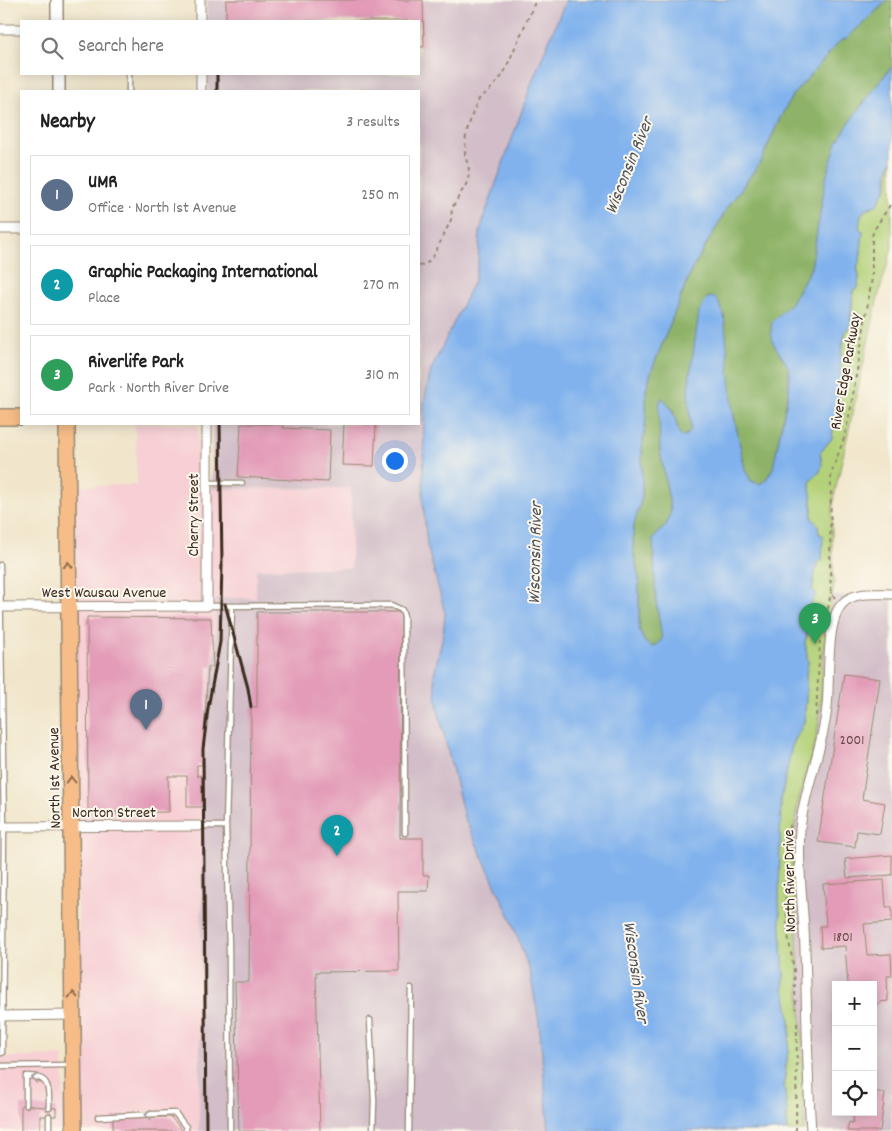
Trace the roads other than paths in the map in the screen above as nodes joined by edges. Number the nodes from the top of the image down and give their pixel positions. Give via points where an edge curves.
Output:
1 (57, 0) edge
2 (200, 0) edge
3 (58, 20) edge
4 (200, 20) edge
5 (0, 29) edge
6 (20, 29) edge
7 (59, 75) edge
8 (128, 75) edge
9 (201, 75) edge
10 (59, 90) edge
11 (129, 90) edge
12 (201, 90) edge
13 (0, 229) edge
14 (20, 229) edge
15 (0, 417) edge
16 (20, 417) edge
17 (67, 425) edge
18 (206, 425) edge
19 (208, 483) junction
20 (242, 483) dead end
21 (0, 565) edge
22 (892, 594) edge
23 (207, 606) junction
24 (232, 606) junction
25 (0, 607) edge
26 (69, 607) junction
27 (71, 826) junction
28 (199, 826) joint
29 (226, 826) junction
30 (2, 827) edge
31 (405, 833) dead end
32 (411, 988) dead end
33 (73, 1015) junction
34 (1, 1016) edge
35 (370, 1020) dead end
36 (2, 1053) dead end
37 (73, 1065) junction
38 (0, 1066) edge
39 (26, 1105) dead end
40 (49, 1108) dead end
41 (49, 1116) dead end
42 (98, 1117) dead end
43 (49, 1131) edge
44 (74, 1131) edge
45 (186, 1131) edge
46 (230, 1131) edge
47 (373, 1131) edge
48 (409, 1131) edge
49 (811, 1131) edge

1 - 3 street
2 - 4 street
5 - 6 street
7 - 10 street
8 - 11 lane
9 - 12 street
13 - 14 street
15 - 16 main road
26 -> 17 main road, North 1st Avenue
18 - 19 street, Cherry Street
19 - 20 lane
19 - 23 street, Cherry Street
21 - 25 lane
22 - 49 street, North River Drive via 856,595 841,605 836,613 832,626 824,730 800,827
23 - 24 lane
23 - 26 street, West Wausau Avenue
24 - 29 lane
24 - 31 lane via 391,605 402,610
25 - 26 street, West Wausau Avenue
25 - 30 lane
27 -> 26 main road, North 1st Avenue
27 - 28 street, Norton Street
27 - 30 street, Norton Street
33 -> 27 main road, North 1st Avenue
28 - 29 lane
29 - 46 lane
30 - 34 lane
32 - 48 lane
33 - 34 street
33 - 37 main road, North 1st Avenue
34 - 36 lane
35 - 47 lane
37 - 38 lane
37 - 44 main road, North 1st Avenue
40 -> 39 lane via 48,1088 38,1076 26,1076
41 - 43 lane
45 -> 42 lane via 175,1113

